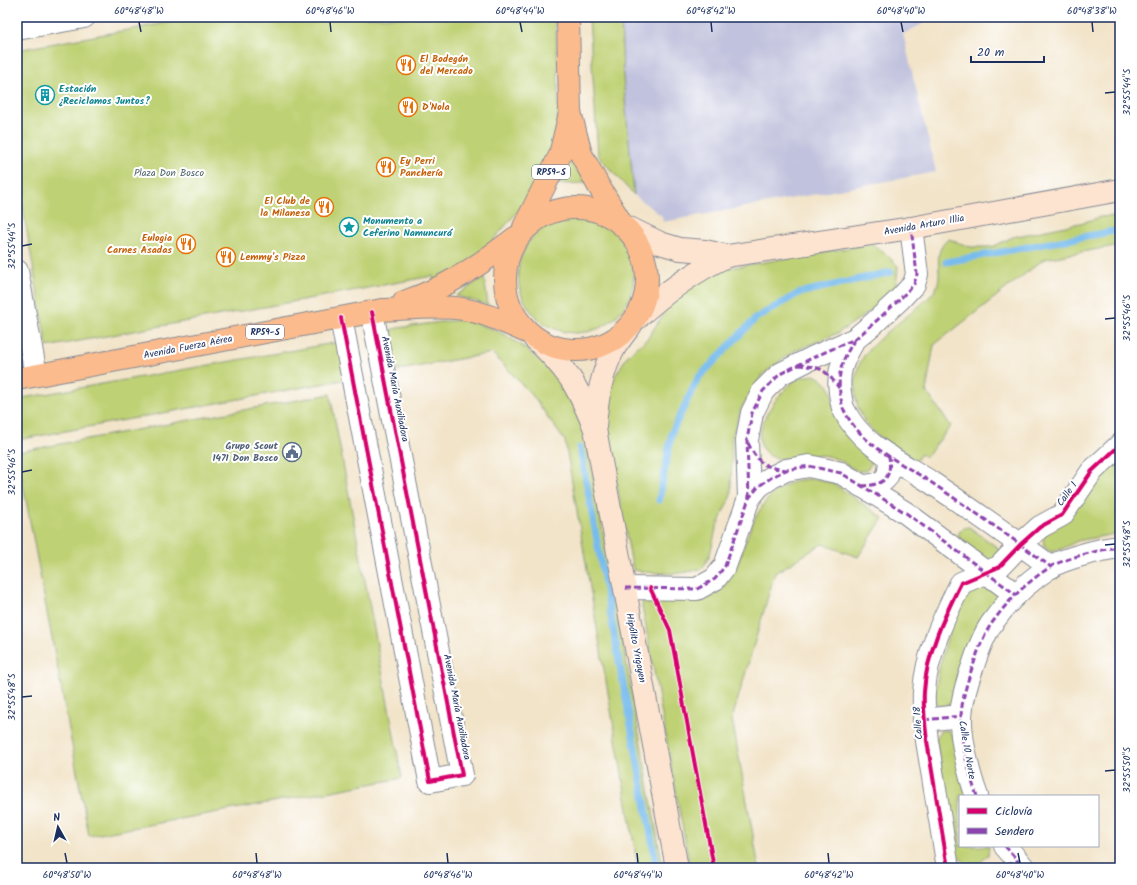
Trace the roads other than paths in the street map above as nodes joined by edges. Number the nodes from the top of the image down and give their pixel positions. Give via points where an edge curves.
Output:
1 (84, 17) edge
2 (568, 17) edge
3 (17, 29) edge
4 (570, 112) junction
5 (1120, 190) edge
6 (624, 224) junction
7 (912, 228) junction
8 (520, 233) junction
9 (727, 256) junction
10 (17, 271) edge
11 (377, 311) junction
12 (341, 318) junction
13 (634, 322) junction
14 (531, 335) junction
15 (855, 339) junction
16 (797, 365) junction
17 (26, 377) edge
18 (839, 388) junction
19 (595, 429) junction
20 (746, 440) junction
21 (1120, 445) edge
22 (889, 456) junction
23 (786, 470) junction
24 (861, 486) junction
25 (749, 498) junction
26 (1021, 544) junction
27 (1120, 547) edge
28 (1051, 567) junction
29 (986, 571) junction
30 (625, 588) junction
31 (1015, 594) junction
32 (961, 716) junction
33 (924, 720) junction
34 (977, 795) edge
35 (677, 868) edge
36 (948, 868) edge

1 - 3 street
2 - 4 main road, RP59-S
4 - 6 main road, RP59-S via 582,154 598,185
4 - 8 main road, RP59-S via 560,155
5 - 7 main road, Avenida Arturo Illia
6 - 8 main road, Avenida Fuerza Aérea via 597,210 571,207 545,214
6 - 9 main road, Avenida Arturo Illia via 660,243 680,249
6 - 13 main road, RP59-S via 641,247 648,271 646,296
7 - 9 main road, Avenida Arturo Illia
7 - 15 street via 917,274 914,284
8 - 11 main road, Avenida Fuerza Aérea / RP59-S via 454,281 429,294
8 - 14 main road via 506,261 504,286 511,311
9 - 13 main road, Avenida Arturo Illia via 682,281
10 - 17 street
11 - 12 main road, Avenida Fuerza Aérea / RP59-S
11 - 12 street, Avenida María Auxiliadora via 462,775 430,781
11 - 14 main road, Avenida Fuerza Aérea / RP59-S via 462,309 488,315
12 - 17 main road, Avenida Fuerza Aérea / RP59-S
13 - 14 main road, RP59-S via 611,342 585,350 559,349
13 - 19 main road, Hipólito Yrigoyen via 615,348 603,373
14 - 19 main road, Hipólito Yrigoyen via 571,379
15 - 16 street
15 - 18 street via 845,355 840,370
16 - 18 street via 817,366 829,375
16 - 20 street via 780,374 763,391 752,413
18 - 22 street via 843,409 855,430
19 - 30 main road, Hipólito Yrigoyen
20 - 23 street via 754,456 768,467
20 - 25 street
21 - 26 street, Calle 1 via 1092,471 1062,515 1040,527
22 - 24 street via 891,468 885,479 875,485
22 - 26 street
23 - 24 street via 809,466 841,473
23 - 25 street via 759,486
24 - 29 street via 906,513
25 - 30 street via 725,566 715,579 697,589
26 - 28 street
26 - 29 street, Calle 18 via 999,567
27 - 28 street, Calle 10 Norte via 1107,548
28 - 31 street, Calle 10 Norte
29 - 31 street
29 - 33 street, Calle 18 via 961,582 940,628 929,663 924,691
30 - 35 main road, Hipólito Yrigoyen
31 - 32 street, Calle 10 Norte via 994,620 979,648 964,694
32 - 33 street
32 - 34 street, Calle 10 Norte via 966,755
33 - 36 street, Calle 18

